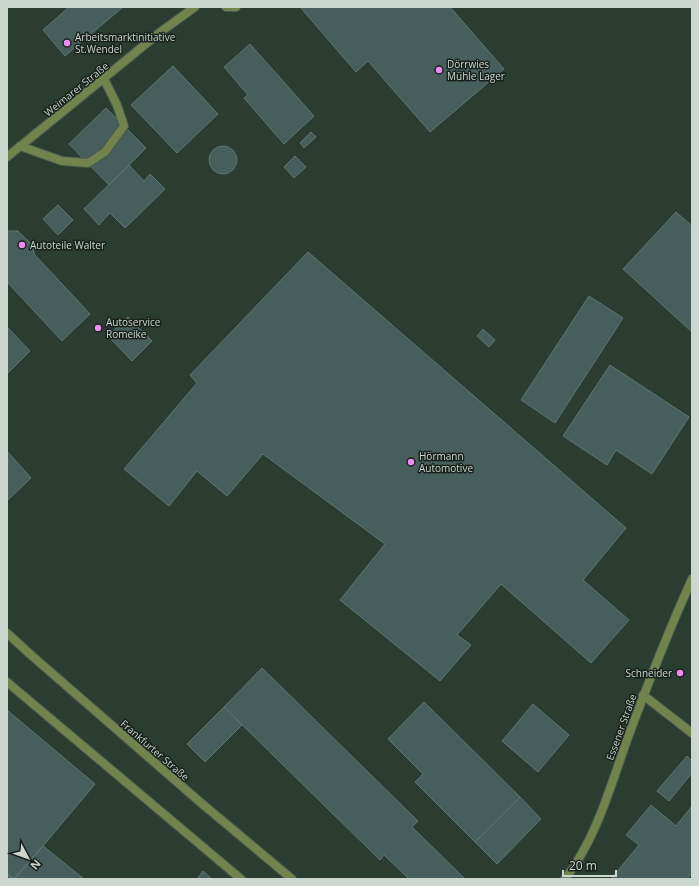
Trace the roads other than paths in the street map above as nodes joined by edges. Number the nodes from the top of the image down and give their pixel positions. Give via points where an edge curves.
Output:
1 (195, 7) edge
2 (226, 7) edge
3 (236, 7) edge
4 (104, 79) junction
5 (20, 146) junction
6 (7, 157) edge
7 (692, 579) edge
8 (7, 633) edge
9 (7, 682) edge
10 (643, 695) junction
11 (692, 733) edge
12 (241, 879) edge
13 (292, 879) edge
14 (565, 879) edge

1 - 4 street, Weimarer Straße via 162,30
2 - 3 street
4 - 5 street, Weimarer Straße
4 - 5 street via 124,126 105,152 88,163 62,161
5 - 6 street, Weimarer Straße
7 - 10 street, Essener Straße
8 - 13 street, Frankfurter Straße
9 - 12 street
10 - 11 street
10 - 14 street, Essener Straße via 598,821 585,848

